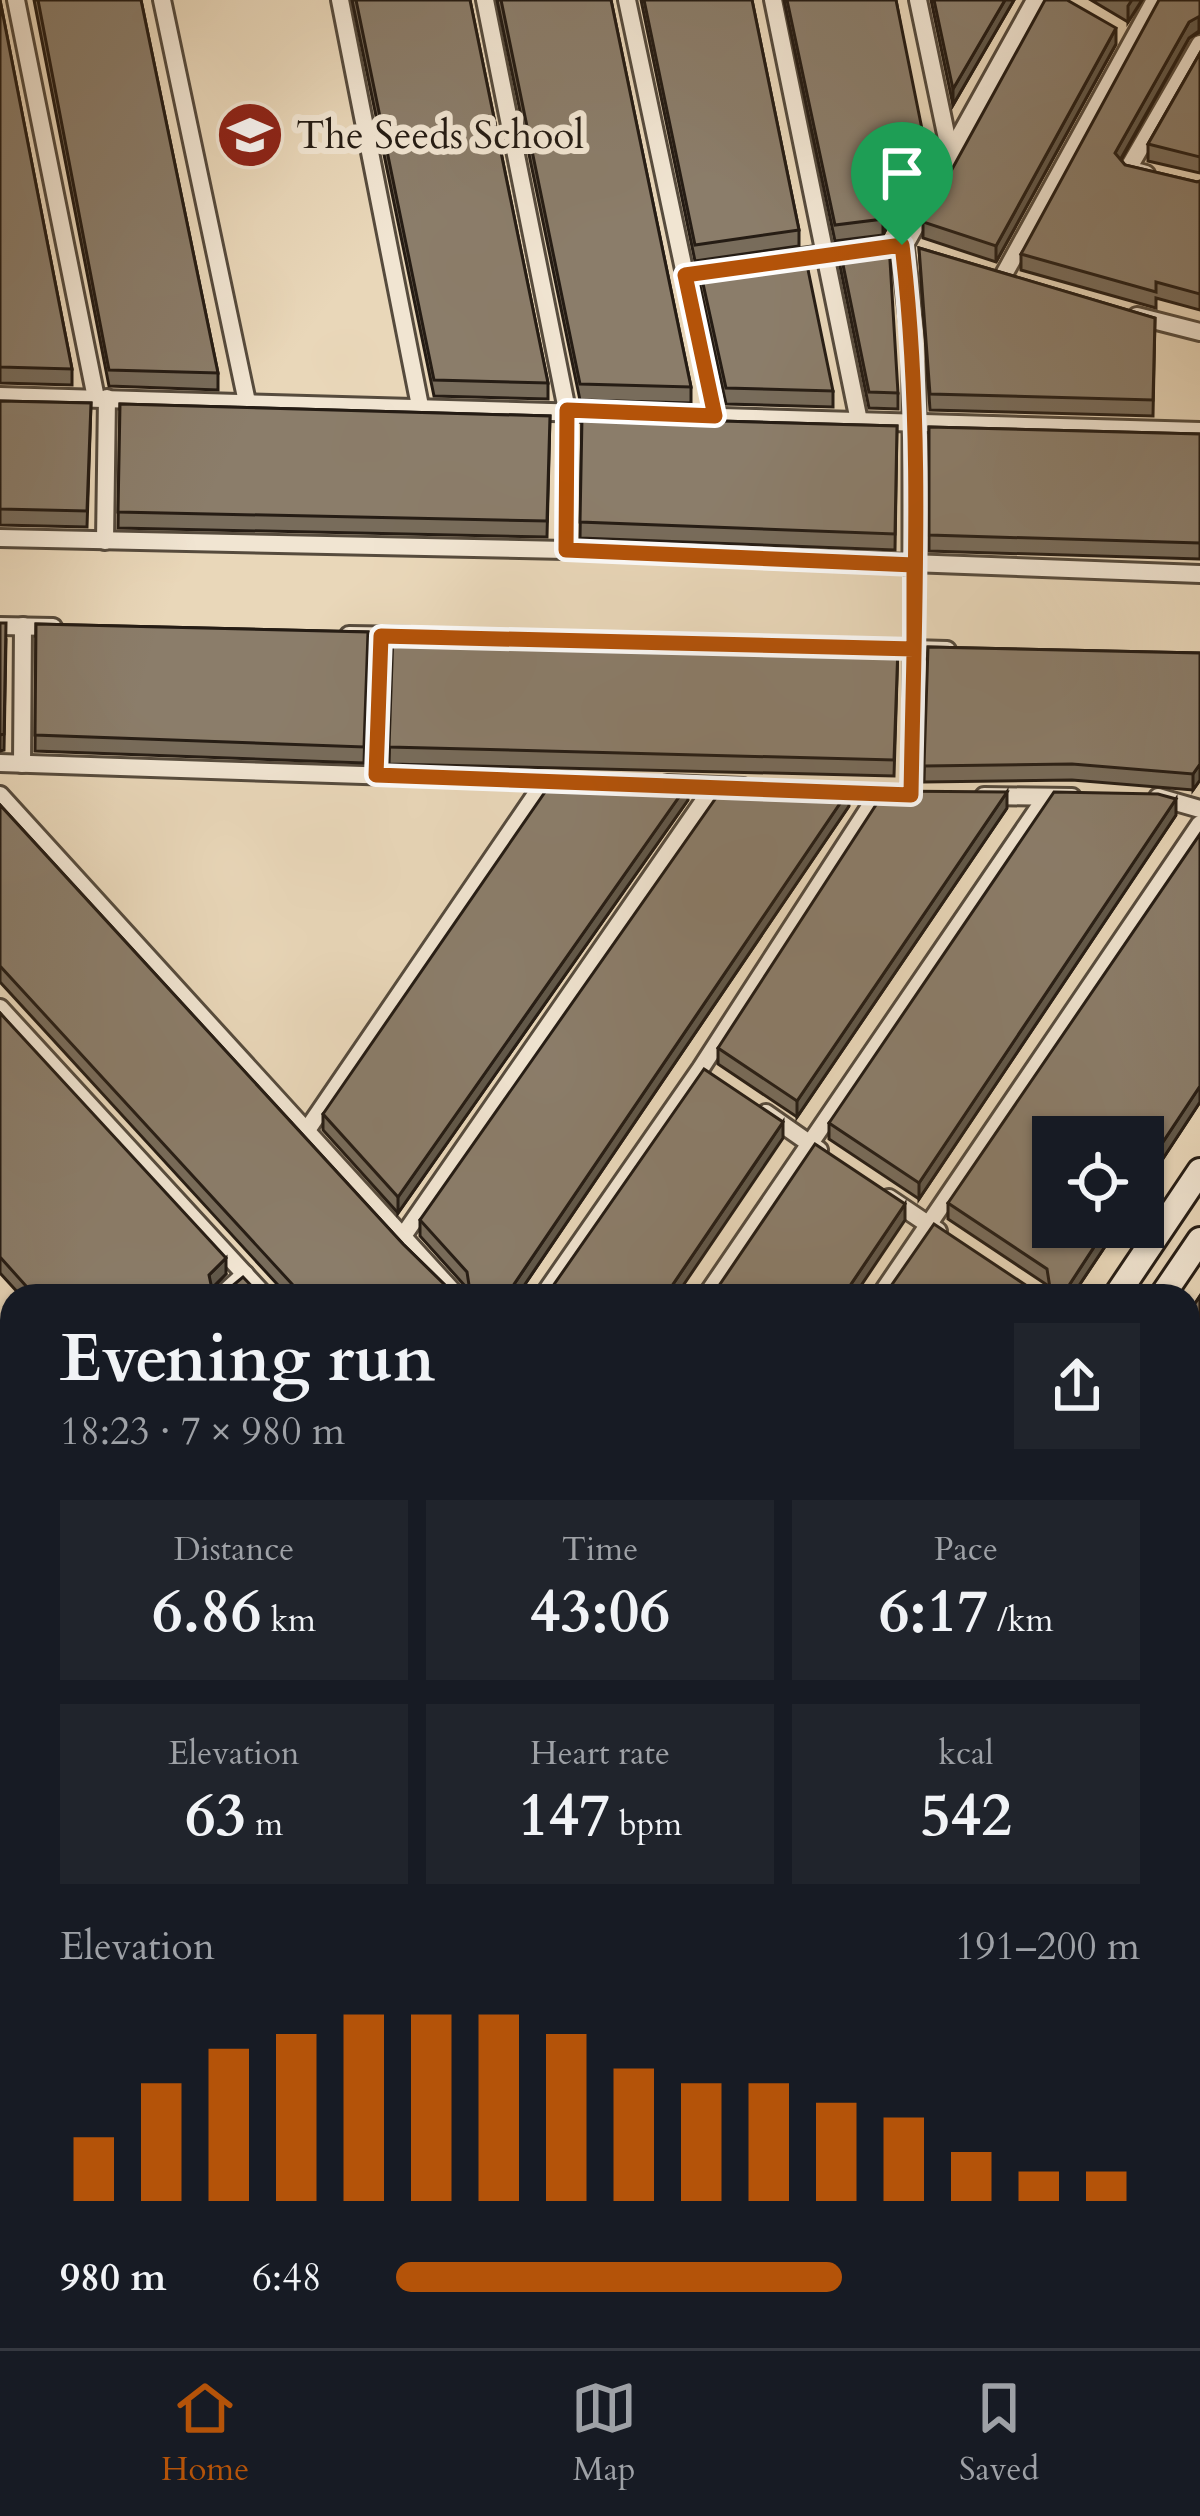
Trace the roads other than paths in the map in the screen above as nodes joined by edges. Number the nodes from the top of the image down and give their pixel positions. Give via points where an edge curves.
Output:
1 (16, 0) edge
2 (161, 0) edge
3 (340, 0) edge
4 (484, 0) edge
5 (627, 0) edge
6 (773, 0) edge
7 (918, 0) edge
8 (1037, 0) edge
9 (1155, 0) edge
10 (1200, 44) edge
11 (950, 153) junction
12 (1164, 178) edge
13 (911, 248) junction
14 (827, 253) junction
15 (766, 262) edge
16 (746, 265) edge
17 (981, 271) edge
18 (685, 275) junction
19 (1117, 311) edge
20 (1200, 332) edge
21 (0, 396) edge
22 (102, 398) junction
23 (247, 402) junction
24 (420, 406) junction
25 (567, 410) junction
26 (715, 416) junction
27 (859, 421) junction
28 (914, 423) junction
29 (1200, 430) edge
30 (0, 538) edge
31 (105, 541) junction
32 (566, 550) junction
33 (914, 565) junction
34 (1200, 574) edge
35 (0, 626) edge
36 (23, 626) junction
37 (70, 628) edge
38 (333, 634) edge
39 (381, 636) junction
40 (427, 637) edge
41 (867, 648) edge
42 (914, 649) junction
43 (961, 650) edge
44 (0, 763) edge
45 (22, 764) junction
46 (376, 775) junction
47 (545, 781) junction
48 (588, 782) edge
49 (651, 784) edge
50 (714, 786) junction
51 (761, 788) edge
52 (808, 791) edge
53 (878, 794) junction
54 (0, 795) edge
55 (911, 795) junction
56 (933, 796) edge
57 (956, 796) edge
58 (1046, 796) junction
59 (1091, 797) edge
60 (1137, 797) edge
61 (1200, 809) edge
62 (1200, 824) edge
63 (0, 1008) edge
64 (701, 1068) junction
65 (719, 1081) edge
66 (756, 1106) edge
67 (307, 1130) junction
68 (812, 1145) junction
69 (831, 1158) edge
70 (1200, 1171) edge
71 (870, 1185) edge
72 (928, 1225) junction
73 (403, 1236) junction
74 (947, 1237) edge
75 (1200, 1240) edge
76 (245, 1274) junction
77 (234, 1284) edge
78 (254, 1284) edge
79 (446, 1284) edge
80 (552, 1284) edge
81 (714, 1284) edge
82 (888, 1284) edge
83 (1124, 1284) edge
84 (1170, 1284) edge

1 - 22 street
2 - 23 street
3 - 24 street
4 - 25 street
5 - 18 street
6 - 14 street
7 - 11 street
8 - 11 street
9 - 17 street via 1123,33 1011,280
10 - 12 street via 1127,169
11 - 13 street
13 - 14 street
13 - 28 street
14 - 15 street
14 - 27 street
16 - 18 street
18 - 26 street
19 - 20 street
21 - 22 street
22 - 23 street
22 - 31 street
23 - 24 street
24 - 25 street
25 - 26 street
25 - 32 street
26 - 27 street
27 - 28 street
28 - 29 street
28 - 33 street
30 - 31 street
31 - 32 street
32 - 33 street
33 - 34 street
33 - 42 street
35 - 36 street
36 - 37 street
36 - 45 street
38 - 39 street
39 - 40 street
39 - 46 street
41 - 42 street
42 - 43 street
42 - 55 street
44 - 45 street
45 - 46 street
46 - 47 street
47 - 48 street
47 - 67 street
49 - 50 street
50 - 51 street
50 - 73 street
52 - 53 street
53 - 55 street
53 - 64 street
54 - 67 street
55 - 56 street
57 - 58 street
58 - 59 street
58 - 68 street
60 - 61 street
62 - 72 street
63 - 76 street
64 - 65 street
64 - 80 street
66 - 68 street
67 - 73 street
68 - 69 street
68 - 81 street
70 - 83 main road
71 - 72 street
72 - 74 street
72 - 82 street
73 - 79 street
75 - 84 main road
76 - 77 street
76 - 78 street

